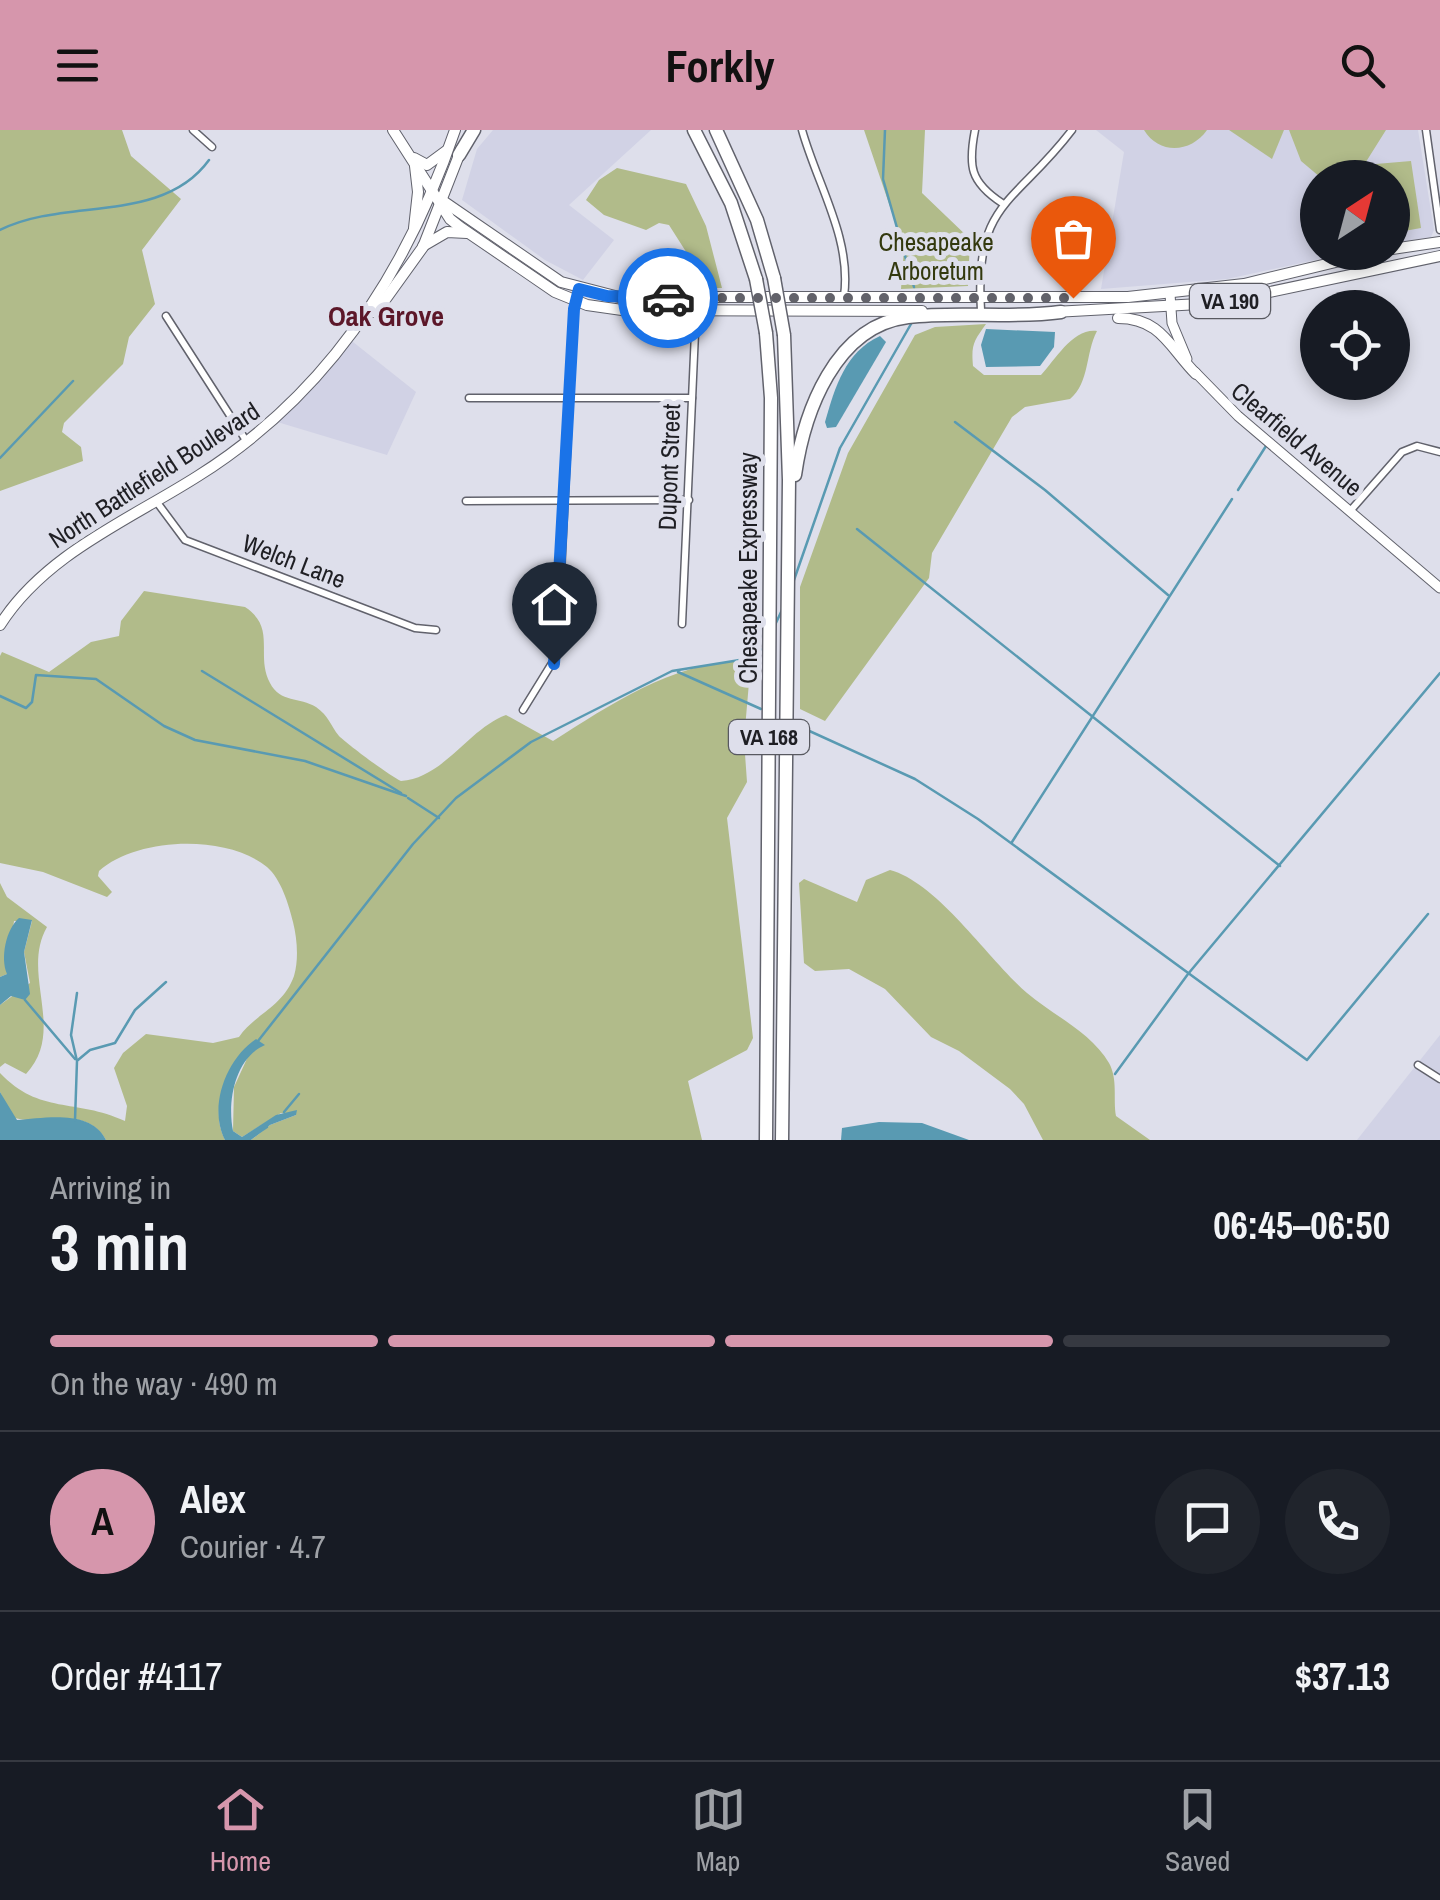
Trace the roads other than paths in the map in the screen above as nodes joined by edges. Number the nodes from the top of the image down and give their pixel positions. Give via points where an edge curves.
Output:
1 (193, 130) edge
2 (393, 130) edge
3 (455, 130) edge
4 (471, 130) edge
5 (686, 130) edge
6 (694, 130) edge
7 (716, 130) edge
8 (802, 130) edge
9 (975, 130) edge
10 (1072, 130) edge
11 (1426, 130) edge
12 (212, 147) dead end
13 (454, 150) junction
14 (412, 158) junction
15 (712, 162) junction
16 (434, 190) junction
17 (442, 200) junction
18 (1002, 203) junction
19 (1440, 230) edge
20 (468, 233) junction
21 (1440, 242) edge
22 (417, 245) junction
23 (1410, 246) edge
24 (1440, 256) edge
25 (1304, 270) edge
26 (1170, 294) junction
27 (577, 295) junction
28 (844, 298) junction
29 (980, 304) junction
30 (1170, 308) junction
31 (696, 310) junction
32 (798, 310) junction
33 (1061, 312) junction
34 (1083, 312) junction
35 (166, 316) dead end
36 (1196, 374) junction
37 (469, 398) dead end
38 (692, 398) junction
39 (570, 399) junction
40 (247, 443) junction
41 (1440, 452) edge
42 (689, 500) junction
43 (156, 501) junction
44 (564, 501) junction
45 (466, 502) dead end
46 (1350, 510) junction
47 (788, 587) junction
48 (1440, 588) edge
49 (682, 624) dead end
50 (0, 625) edge
51 (436, 630) dead end
52 (523, 710) dead end
53 (1418, 1066) dead end
54 (1440, 1078) edge
55 (766, 1140) edge
56 (782, 1140) edge

1 - 12 street
2 - 14 main road, VA 190
3 - 13 main road, North Battlefield Boulevard
4 - 13 highway
5 - 15 highway
6 - 15 highway, Chesapeake Expressway / VA 168
7 - 47 highway, Chesapeake Expressway / VA 168, bridge via 757,220 784,336
8 - 28 street via 843,258
9 - 18 street via 972,176
10 - 18 street
11 - 19 street
13 - 14 main road via 428,164
13 - 16 main road, North Battlefield Boulevard
13 - 17 main road, North Battlefield Boulevard
14 - 16 main road, VA 190
14 - 22 main road
15 - 55 highway, Chesapeake Expressway / VA 168, bridge via 756,279 771,417
16 - 17 main road, VA 190
16 - 22 main road, North Battlefield Boulevard
17 - 20 main road, VA 190 via 450,219
17 - 22 main road, North Battlefield Boulevard
17 - 27 main road, VA 190
18 - 29 street via 981,251
20 - 22 main road
20 - 27 main road, VA 190 via 546,287
21 - 23 main road
22 - 40 main road, North Battlefield Boulevard via 298,398
24 - 30 main road, VA 190
25 - 26 main road, VA 190
26 - 29 main road, VA 190
26 - 30 street, Clearfield Avenue
27 - 28 main road, VA 190
27 - 31 main road, VA 190 via 610,310
27 - 39 street
28 - 29 main road, VA 190
28 - 32 main road
29 - 32 main road, VA 190
29 - 33 main road, VA 190
30 - 34 main road, VA 190
30 - 36 street, Clearfield Avenue
31 - 32 main road, VA 190
31 - 38 street, Dupont Street
33 - 34 main road, VA 190
33 - 47 highway via 909,317 876,327 846,349 804,434
34 - 36 main road via 1150,324
35 - 40 street
36 - 46 street, Clearfield Avenue
37 - 39 street
38 - 39 street
38 - 42 street, Dupont Street
39 - 44 street
40 - 43 main road, North Battlefield Boulevard
41 - 46 street via 1417,446 1402,452
42 - 44 street
42 - 49 street, Dupont Street
43 - 50 main road, North Battlefield Boulevard via 51,566
43 - 51 street, Welch Lane via 184,540 415,628
44 - 45 street
44 - 52 street via 557,656
46 - 48 street, Clearfield Avenue
47 - 56 highway, Chesapeake Expressway / VA 168
53 - 54 street

